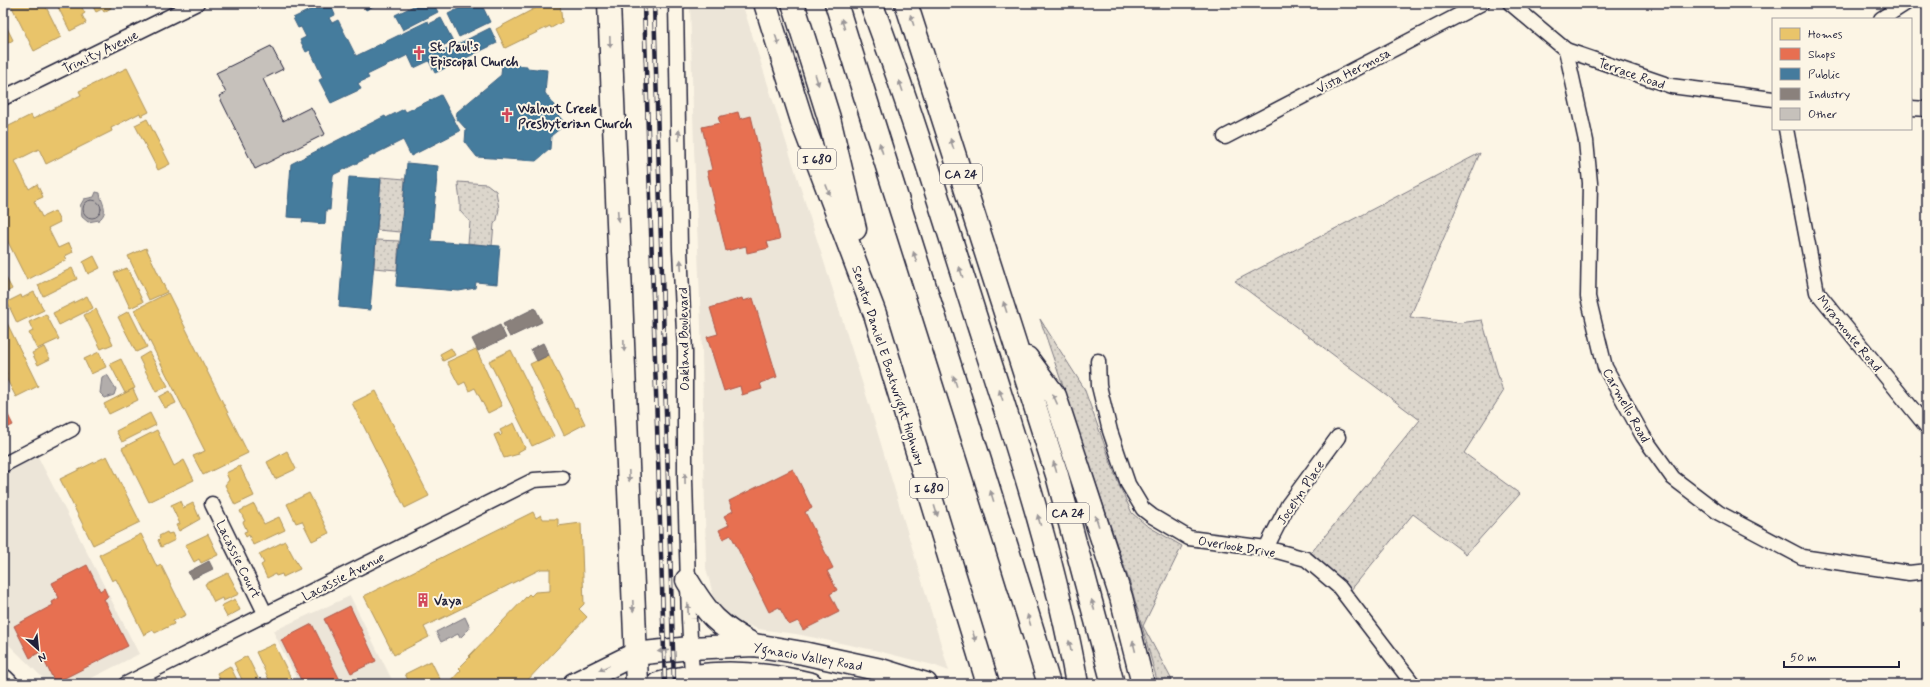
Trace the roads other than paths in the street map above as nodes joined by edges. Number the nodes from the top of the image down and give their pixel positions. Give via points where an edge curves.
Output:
1 (197, 3) edge
2 (609, 3) edge
3 (676, 3) edge
4 (765, 3) edge
5 (793, 3) edge
6 (836, 3) edge
7 (871, 3) edge
8 (906, 3) edge
9 (1482, 3) edge
10 (1510, 3) edge
11 (1906, 3) edge
12 (1882, 18) edge
13 (1566, 50) junction
14 (3, 98) edge
15 (1772, 99) edge
16 (1912, 108) edge
17 (1927, 109) edge
18 (1786, 130) edge
19 (1225, 137) dead end
20 (875, 314) junction
21 (1017, 344) junction
22 (1098, 361) dead end
23 (1927, 427) edge
24 (72, 429) dead end
25 (1338, 437) dead end
26 (3, 465) edge
27 (562, 478) dead end
28 (212, 504) dead end
29 (1266, 548) junction
30 (1927, 571) edge
31 (687, 580) junction
32 (266, 615) junction
33 (754, 645) junction
34 (690, 648) junction
35 (635, 654) junction
36 (692, 675) junction
37 (3, 679) edge
38 (8, 684) edge
39 (126, 684) edge
40 (574, 684) edge
41 (637, 684) edge
42 (658, 684) edge
43 (812, 684) edge
44 (926, 684) edge
45 (988, 684) edge
46 (1049, 684) edge
47 (1077, 684) edge
48 (1113, 684) edge
49 (1143, 684) edge
50 (1413, 684) edge

1 - 14 street, Trinity Avenue
2 -> 35 highway
31 -> 3 street, Oakland Boulevard via 685,352 680,242
4 -> 20 highway, Senator Daniel E Boatwright Highway / I 680 via 803,124
5 -> 20 highway via 829,118
46 -> 6 highway
47 -> 7 highway via 1055,577 1027,477 913,123
21 -> 8 highway, CA 24
9 - 19 street, Vista Hermosa
10 - 13 street, Terrace Road
11 - 12 street
13 - 15 street, Terrace Road via 1671,86
13 - 30 street, Carmello Road via 1586,141 1590,183 1588,297 1605,367 1643,436 1673,478 1719,513 1802,557 1909,573
16 - 17 street
18 - 23 street, Miramonte Road via 1817,292
20 -> 45 highway, Senator Daniel E Boatwright Highway / I 680
48 -> 21 highway, CA 24 via 1074,533
49 -> 21 highway via 1121,597 1055,396
22 - 29 street, Overlook Drive via 1098,386 1110,431 1128,484 1143,509 1189,538
24 - 26 street
25 - 29 street, Jocelyn Place via 1288,505
27 - 32 street, Lacassie Avenue via 534,480
28 - 32 street, Lacassie Court
29 - 50 street, Overlook Drive via 1306,559 1339,587
31 - 33 highway via 709,614
34 -> 31 street, Oakland Boulevard
32 - 39 street, Lacassie Avenue
33 - 34 highway, Ygnacio Valley Road
33 - 44 highway, Ygnacio Valley Road via 881,670
34 -> 35 highway, Ygnacio Valley Road
34 - 36 street, Oakland Boulevard
35 -> 40 highway, Ygnacio Valley Road
35 - 41 highway
36 - 42 highway, Ygnacio Valley Road
36 - 43 highway, Ygnacio Valley Road via 727,672
37 - 38 main road

